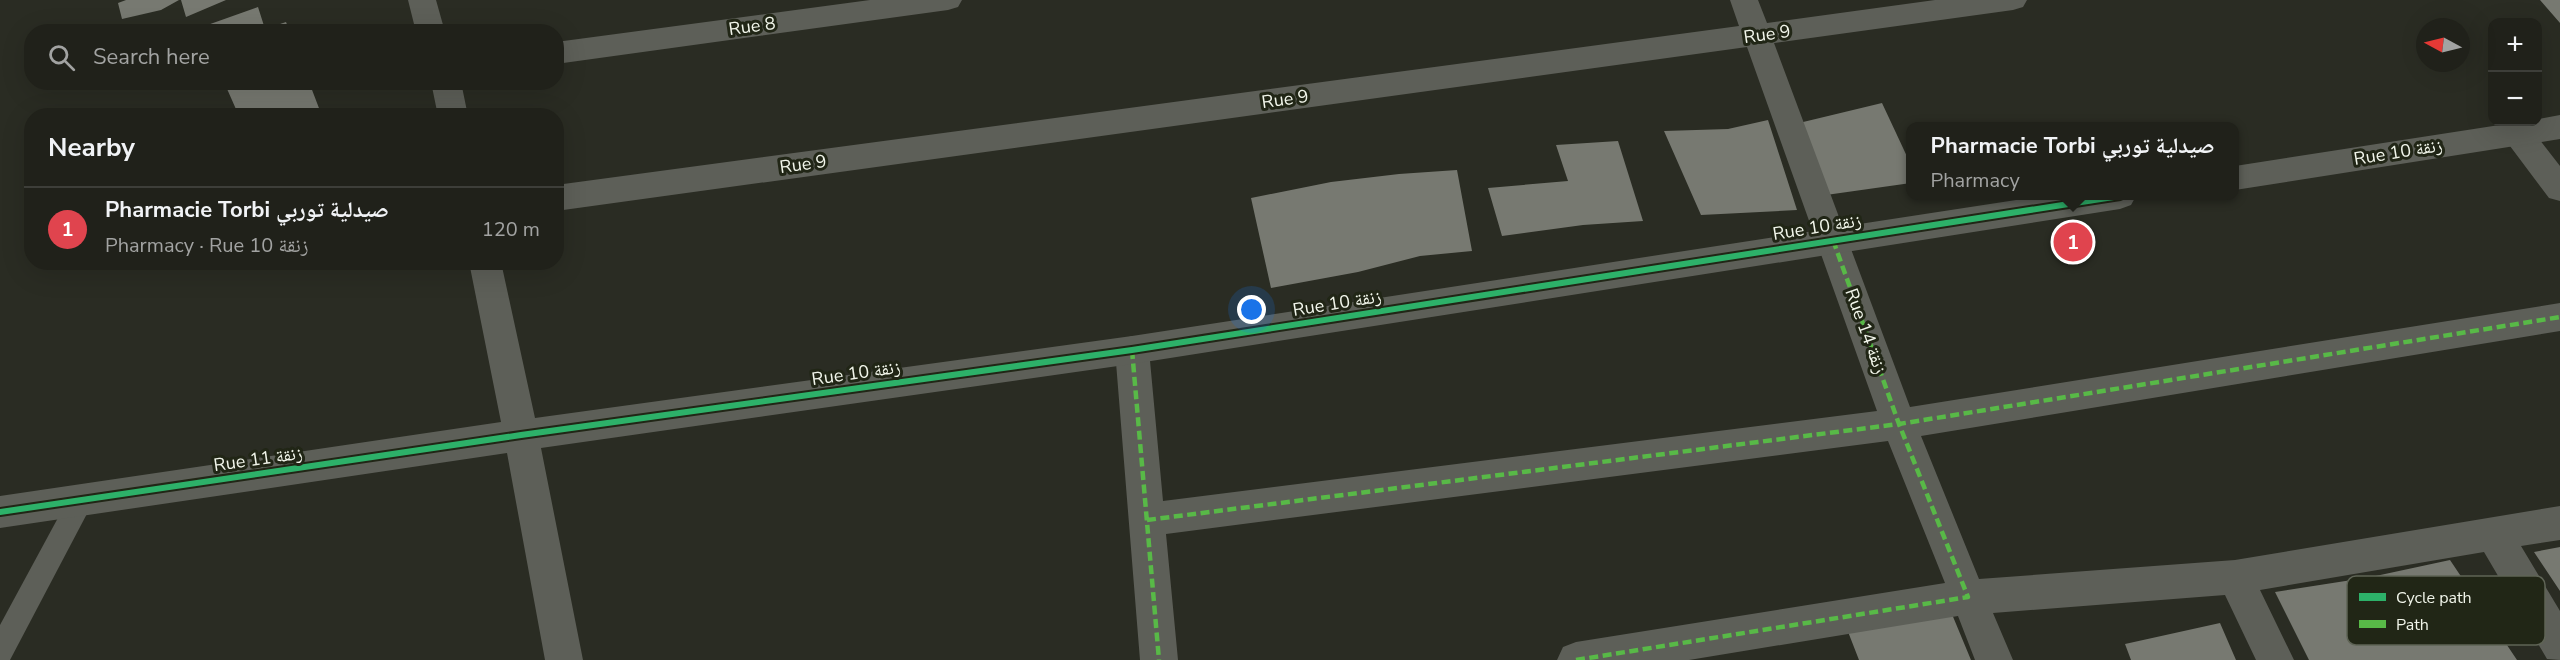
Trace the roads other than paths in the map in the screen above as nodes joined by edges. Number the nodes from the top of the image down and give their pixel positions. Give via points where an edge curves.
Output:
1 (422, 0) edge
2 (948, 0) edge
3 (1744, 0) edge
4 (2013, 0) edge
5 (429, 24) edge
6 (1756, 35) junction
7 (564, 52) edge
8 (448, 90) edge
9 (451, 108) edge
10 (2560, 127) edge
11 (2518, 134) junction
12 (2239, 177) edge
13 (2560, 189) edge
14 (564, 197) edge
15 (2088, 200) edge
16 (1833, 240) junction
17 (487, 270) edge
18 (2560, 316) edge
19 (1131, 350) junction
20 (1899, 424) junction
21 (521, 435) junction
22 (81, 500) junction
23 (0, 512) edge
24 (1147, 520) junction
25 (2560, 523) edge
26 (2494, 535) junction
27 (2518, 576) edge
28 (2235, 577) junction
29 (1968, 597) junction
30 (2545, 621) edge
31 (2560, 646) edge
32 (0, 652) edge
33 (564, 660) edge
34 (1159, 660) edge
35 (1576, 660) edge
36 (1994, 660) edge
37 (2275, 660) edge

1 - 5 street
2 - 7 street, Rue 8
3 - 6 street, Rue 14 زنقة
4 - 6 street, Rue 9
6 - 14 street, Rue 9
6 - 16 street, Rue 14 زنقة
8 - 9 street
10 - 11 street, Rue 10 زنقة
11 - 12 street, Rue 10 زنقة
11 - 13 street
15 - 16 street, Rue 10 زنقة
16 - 19 street, Rue 10 زنقة
16 - 20 street, Rue 14 زنقة
17 - 21 street
18 - 20 street
19 - 21 street, Rue 10 زنقة
19 - 24 street
20 - 24 street
20 - 29 street, Rue 14 زنقة
21 - 22 street, Rue 11 زنقة
21 - 33 street
22 - 23 street, Rue 11 زنقة
22 - 32 lane
24 - 34 street
25 - 26 street
26 - 27 street
26 - 28 street
28 - 29 street
28 - 37 street
29 - 35 street
29 - 36 street, Rue 14 زنقة
30 - 31 street

